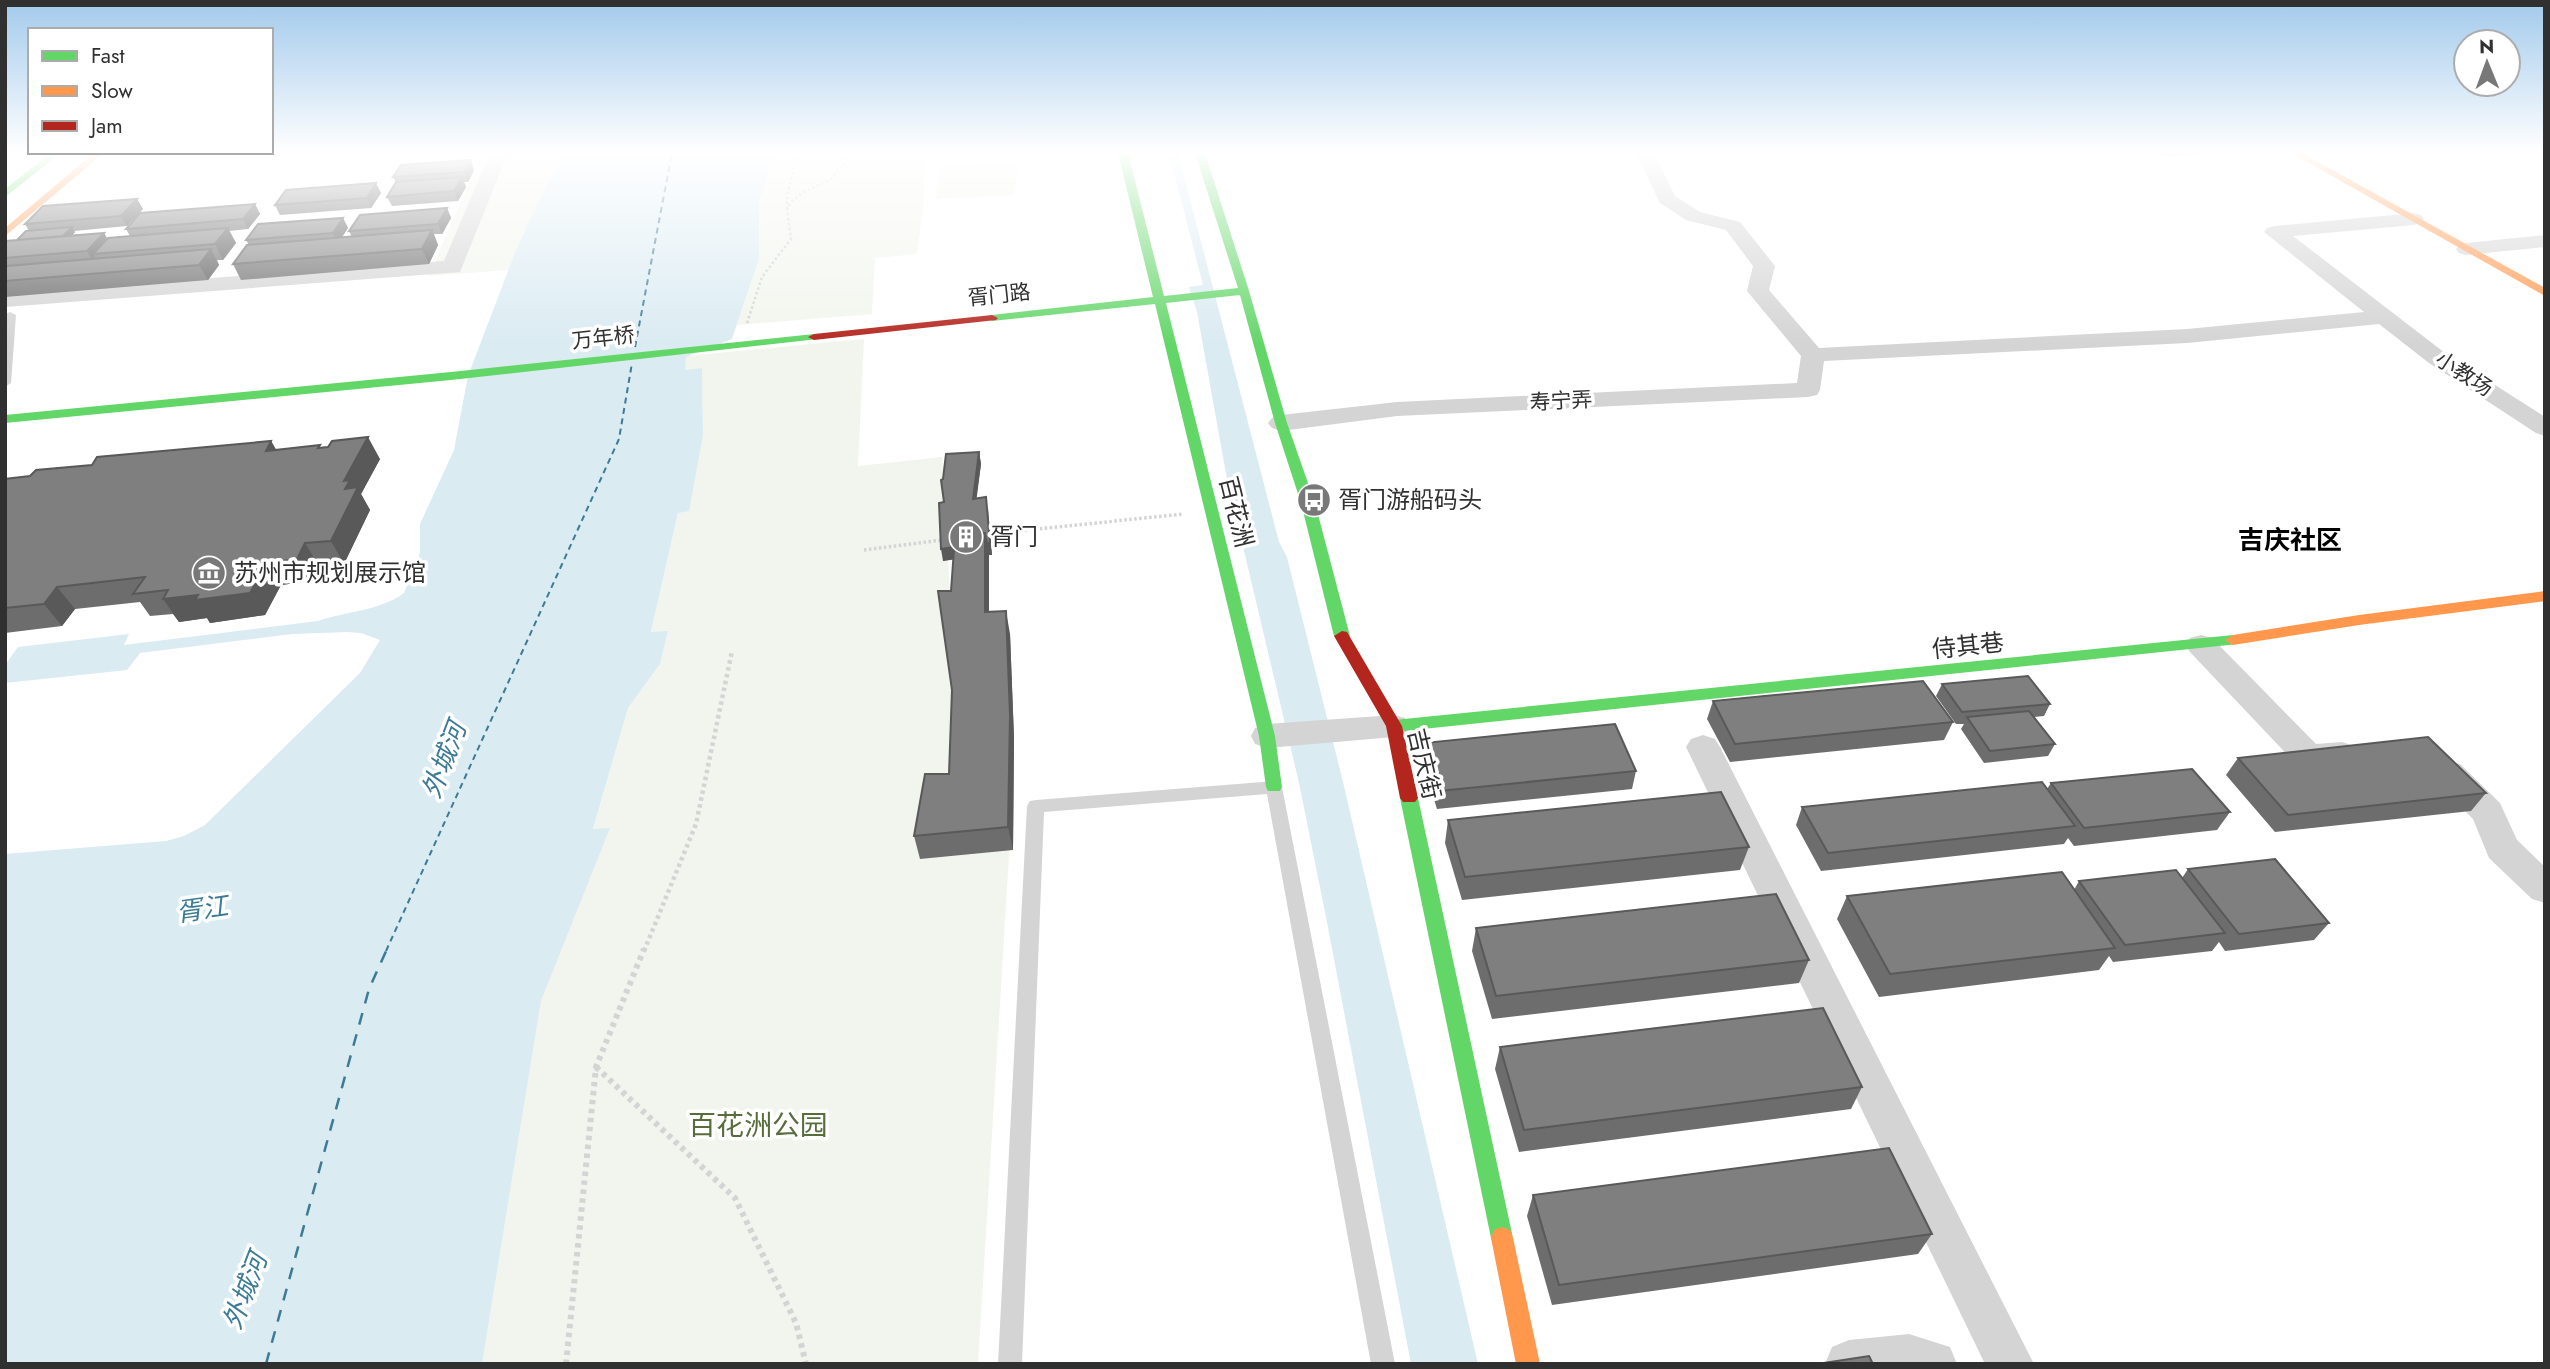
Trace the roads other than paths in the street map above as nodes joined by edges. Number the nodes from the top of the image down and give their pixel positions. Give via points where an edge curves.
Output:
1 (24, 217) edge
2 (473, 217) edge
3 (1139, 217) edge
4 (1218, 217) edge
5 (1696, 217) edge
6 (2410, 217) edge
7 (2414, 219) junction
8 (5, 233) edge
9 (2545, 241) edge
10 (2466, 249) junction
11 (1239, 291) junction
12 (2545, 293) edge
13 (1158, 299) junction
14 (8, 308) edge
15 (2385, 317) junction
16 (761, 342) joint
17 (1813, 355) junction
18 (5, 383) edge
19 (5, 419) edge
20 (1281, 423) junction
21 (2545, 428) edge
22 (2545, 596) edge
23 (2201, 645) junction
24 (1394, 726) junction
25 (1271, 736) junction
26 (1703, 747) dead end
27 (2425, 750) edge
28 (2373, 753) edge
29 (1274, 787) junction
30 (2545, 889) edge
31 (1010, 1364) edge
32 (1383, 1364) edge
33 (1528, 1364) edge
34 (1849, 1364) edge
35 (1933, 1364) edge
36 (2010, 1364) edge

1 - 8 street
2 - 14 street via 452,267
3 - 13 street, 百花洲
4 - 11 street, 吉庆街
5 - 17 street via 1732,226 1764,266 1758,291
6 - 7 street
7 - 10 street
7 - 15 street, 小教场 via 2274,232
9 - 10 street
10 - 12 street
11 - 13 street, 胥门路
11 - 20 street, 吉庆街
13 - 16 street, 胥门路
13 - 25 street, 百花洲
14 - 18 lane
15 - 17 street via 2187,336
15 - 21 street, 小教场 via 2437,358
16 - 19 street, 万年桥
17 - 20 street, 寿宁弄 via 1808,390 1397,409
20 - 24 street, 吉庆街 via 1308,503 1343,638
22 - 23 street, 侍其巷
23 - 24 street, 侍其巷
23 - 28 street via 2308,756
24 - 25 street
24 - 33 street, 吉庆街
25 - 29 street, 百花洲
26 - 36 street
27 - 30 street via 2488,812 2502,848
29 - 31 lane via 1036,806
29 - 32 lane
34 - 35 street via 1909,1358

